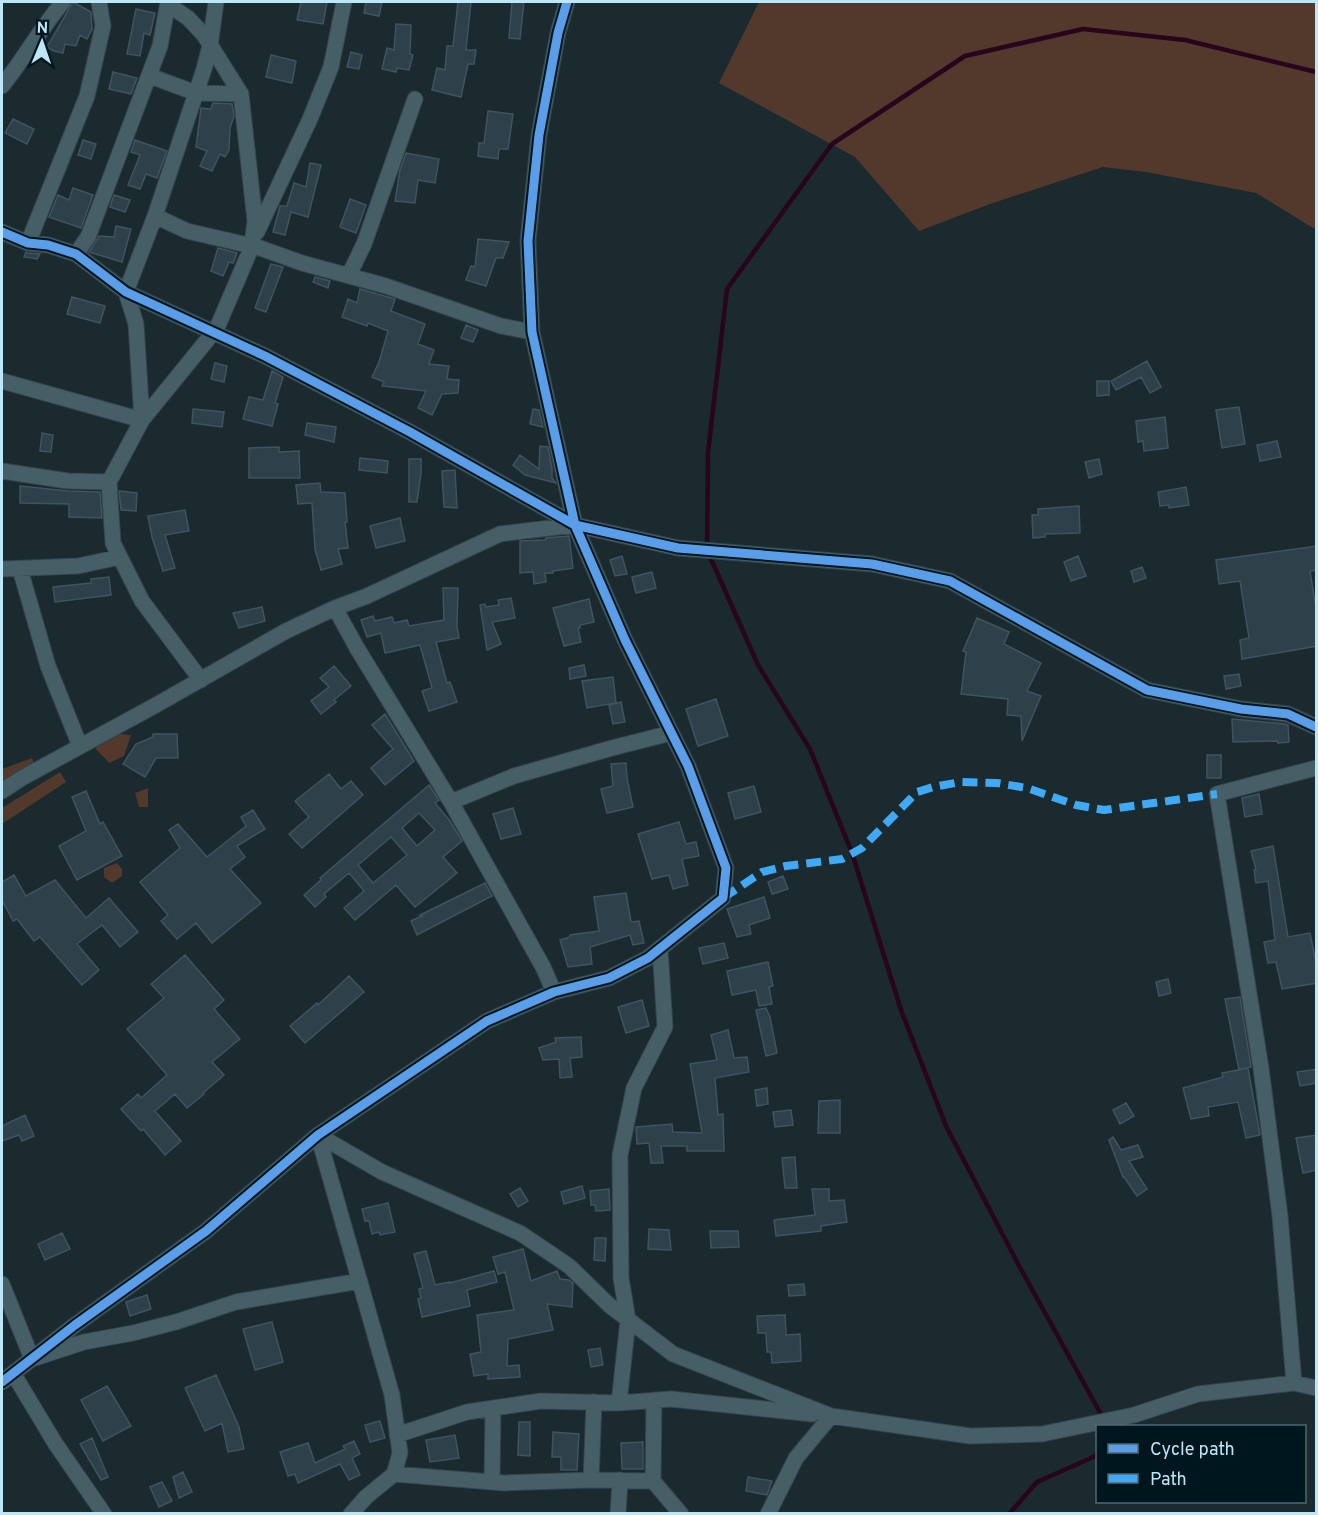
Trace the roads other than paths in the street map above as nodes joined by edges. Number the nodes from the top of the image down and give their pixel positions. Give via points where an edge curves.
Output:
1 (63, 2) edge
2 (99, 2) edge
3 (216, 2) edge
4 (344, 2) edge
5 (555, 2) edge
6 (567, 2) edge
7 (169, 3) edge
8 (558, 33) junction
9 (210, 46) junction
10 (150, 76) junction
11 (2, 86) edge
12 (196, 93) junction
13 (241, 94) junction
14 (415, 99) dead end
15 (154, 216) junction
16 (2, 232) edge
17 (28, 243) junction
18 (252, 246) junction
19 (76, 254) junction
20 (349, 275) junction
21 (126, 292) junction
22 (532, 332) junction
23 (212, 333) junction
24 (2, 381) edge
25 (142, 420) junction
26 (2, 471) edge
27 (109, 482) junction
28 (575, 525) junction
29 (120, 557) junction
30 (2, 569) edge
31 (20, 569) junction
32 (334, 608) junction
33 (201, 680) junction
34 (1317, 727) edge
35 (671, 733) junction
36 (80, 746) junction
37 (1317, 768) edge
38 (2, 791) edge
39 (451, 802) junction
40 (660, 948) junction
41 (554, 992) junction
42 (318, 1135) junction
43 (360, 1281) junction
44 (2, 1284) edge
45 (628, 1320) junction
46 (32, 1359) junction
47 (7, 1377) edge
48 (1294, 1383) junction
49 (1317, 1388) edge
50 (654, 1400) junction
51 (594, 1402) junction
52 (619, 1403) junction
53 (493, 1408) junction
54 (831, 1416) junction
55 (397, 1435) junction
56 (394, 1474) junction
57 (591, 1480) junction
58 (620, 1480) junction
59 (653, 1481) junction
60 (492, 1482) junction
61 (104, 1514) edge
62 (351, 1514) edge
63 (618, 1514) edge
64 (681, 1514) edge
65 (768, 1514) edge

1 - 11 street
2 - 17 street via 103,26 87,96
3 - 9 street
4 - 18 street via 331,67
5 - 8 street
6 - 8 street
7 - 9 street via 188,18
7 - 10 street
8 - 22 street via 539,135 528,241
9 - 12 street
9 - 13 street
10 - 12 street
10 - 19 street via 88,237
12 - 13 street
12 - 15 street
13 - 18 street via 255,221
14 - 20 street via 364,244
15 - 18 street via 187,231
15 - 21 street
16 - 17 street
17 - 19 street
18 - 20 street
18 - 23 street
19 - 21 street
20 - 22 street via 501,326
21 - 23 street
21 - 25 street via 136,324
22 - 28 street
23 - 25 street
23 - 28 street via 265,356 410,432
24 - 25 street
25 - 27 street
26 - 27 street via 68,481
27 - 29 street via 113,543
28 - 32 street via 500,534
28 - 34 street via 678,548 872,564 950,581 1147,690 1288,714
28 - 35 street
29 - 31 street via 78,566
29 - 33 street via 142,601
30 - 31 street
31 - 36 street via 48,666
32 - 33 street via 286,630
32 - 39 street
33 - 36 street
35 - 39 street via 514,776
35 - 40 street via 688,766 726,868 723,898
36 - 38 street
37 - 48 street via 1217,794 1261,1068 1280,1216
39 - 41 street
40 - 41 street via 609,978
40 - 45 street via 665,1028 634,1088 620,1155 621,1278
41 - 42 street via 487,1021
42 - 43 street
42 - 45 street via 382,1172 520,1233 569,1266
42 - 46 street via 206,1231
43 - 46 street via 236,1302 176,1322 84,1342
43 - 55 street via 392,1395
44 - 46 street
45 - 52 street
45 - 54 street via 673,1354
46 - 47 street
47 - 61 street
48 - 49 street
48 - 54 street via 1198,1394 1134,1415 1042,1434 970,1436
50 - 52 street
50 - 54 street
50 - 59 street
51 - 52 street
51 - 53 street via 541,1401
51 - 57 street
53 - 55 street via 467,1412
53 - 60 street
54 - 65 street via 796,1458
55 - 56 street via 400,1453
56 - 60 street
56 - 62 street
57 - 58 street
57 - 60 street
58 - 59 street
58 - 63 street
59 - 64 street

